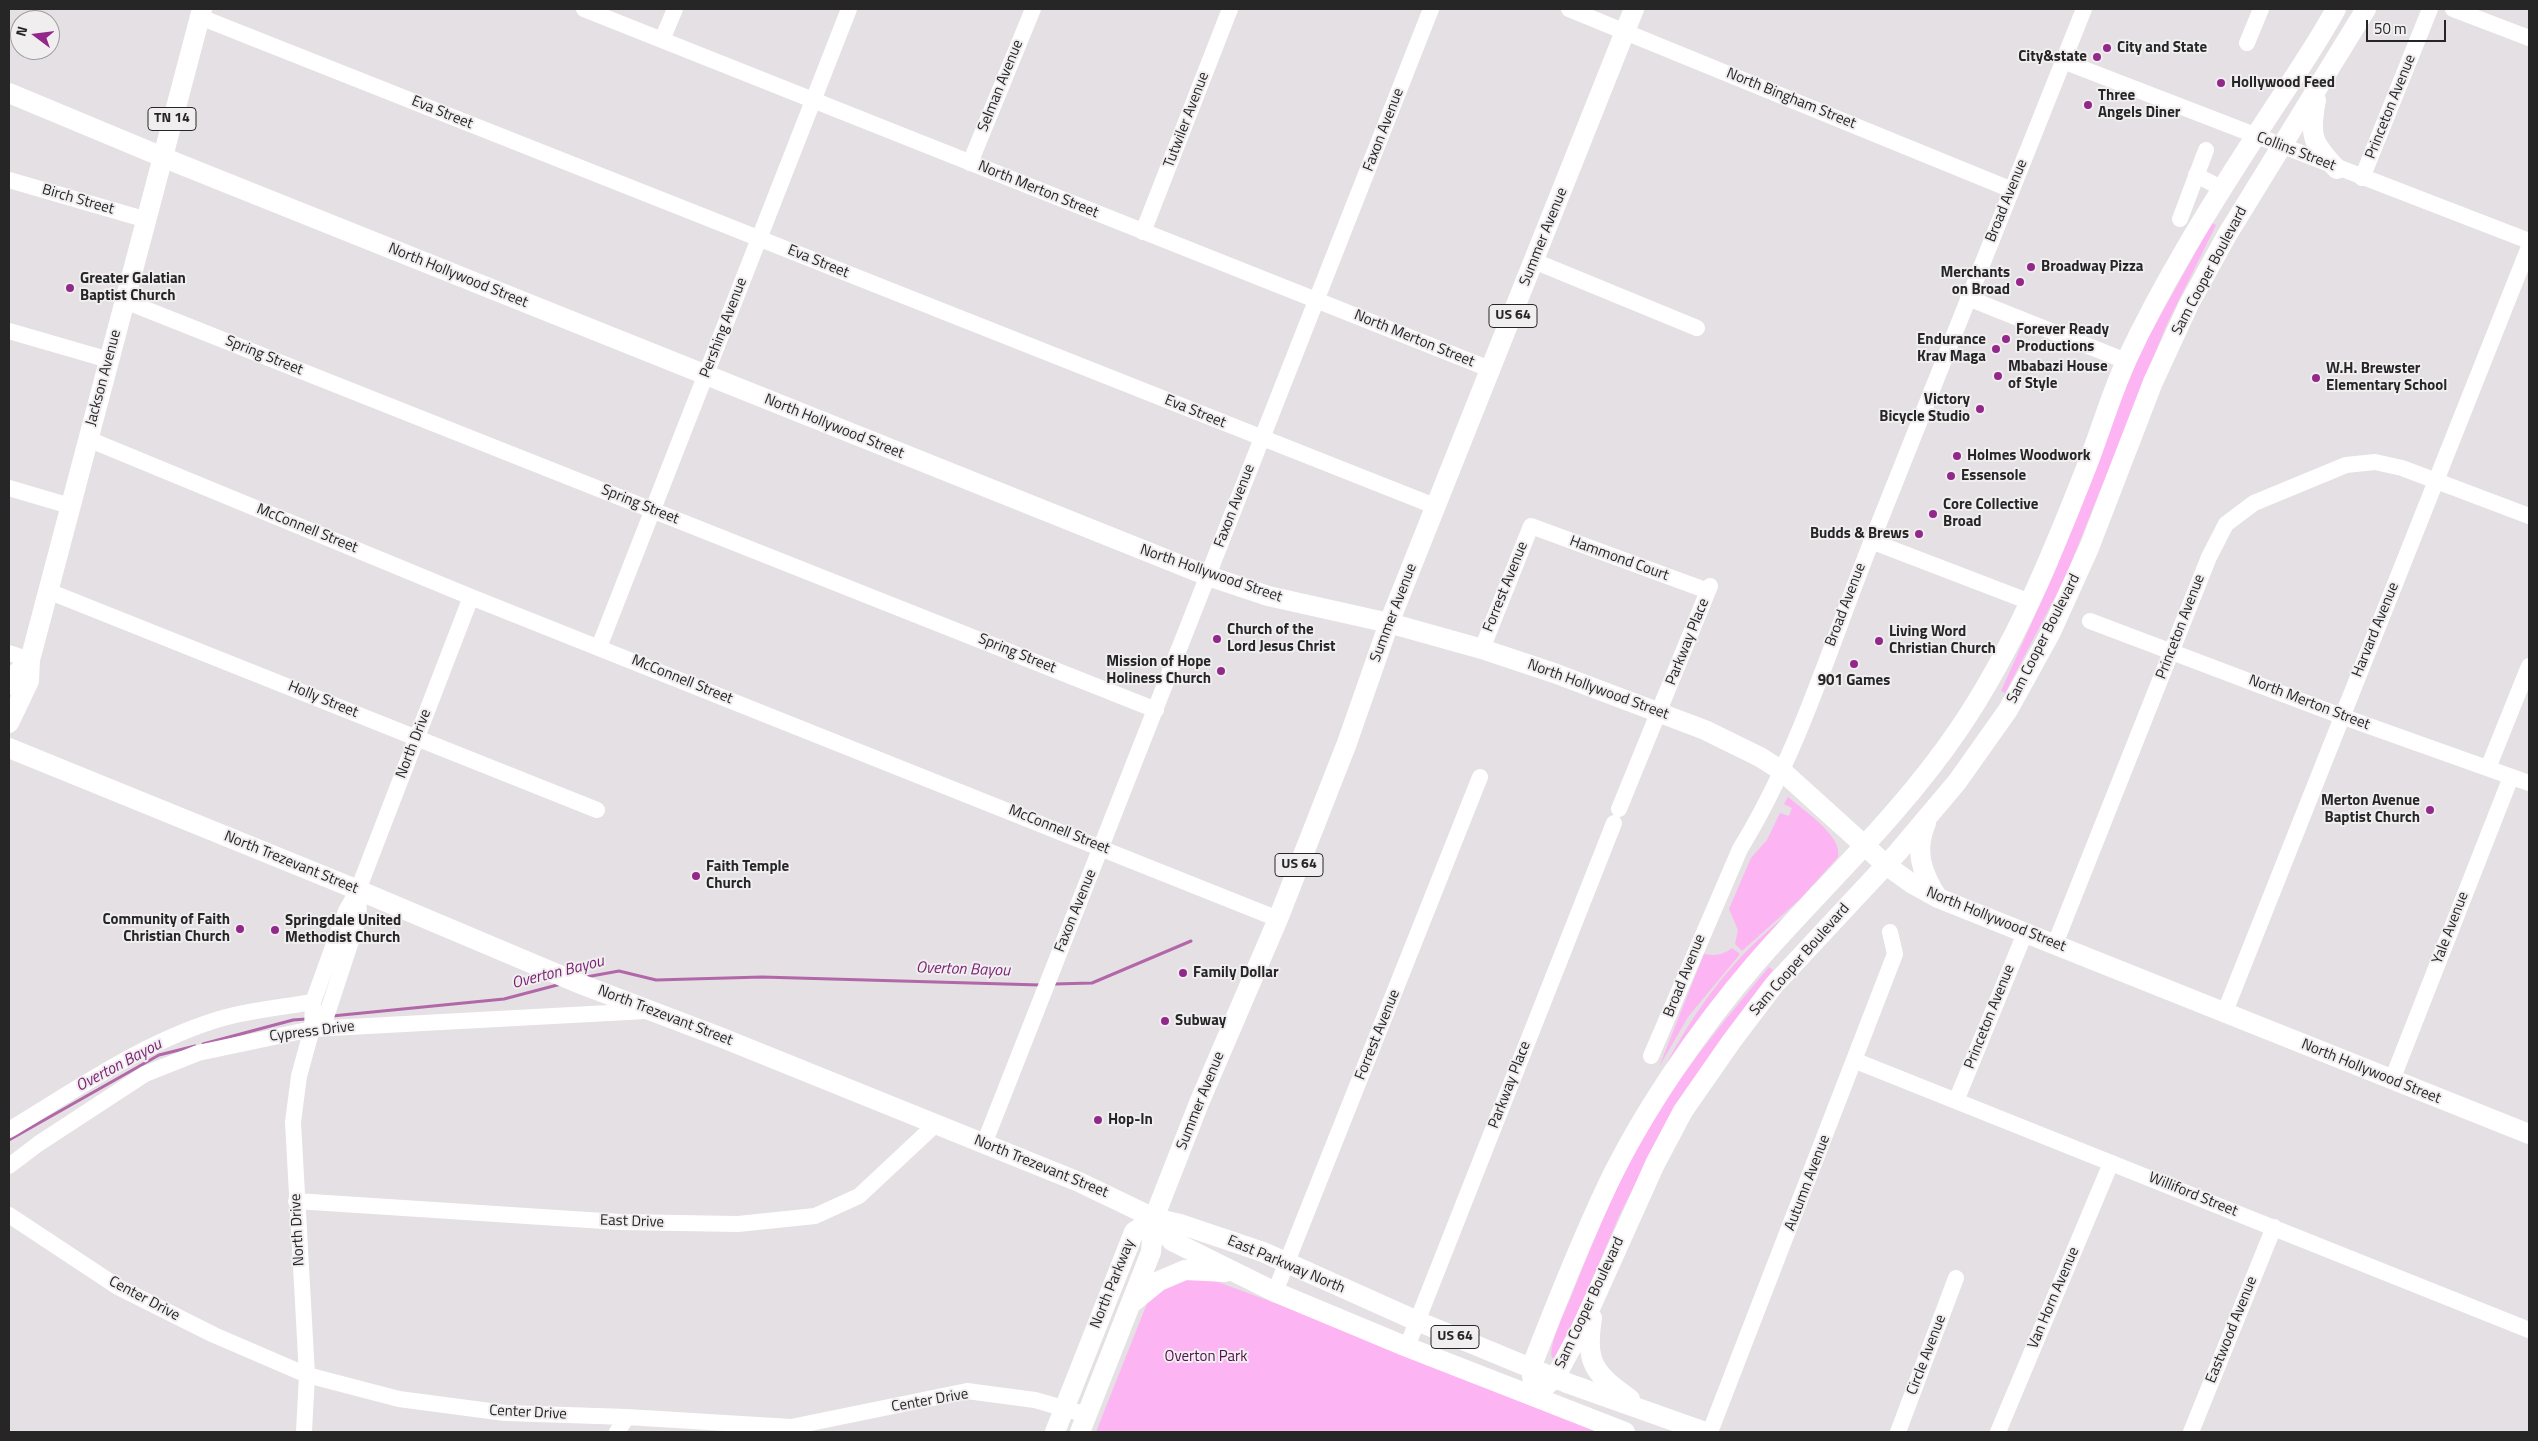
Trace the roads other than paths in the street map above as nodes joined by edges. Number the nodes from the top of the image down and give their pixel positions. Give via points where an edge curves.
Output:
1 (584, 9) edge
2 (675, 9) edge
3 (849, 9) edge
4 (1033, 9) edge
5 (1230, 9) edge
6 (1431, 9) edge
7 (1570, 9) edge
8 (1634, 9) edge
9 (2084, 9) edge
10 (2261, 9) edge
11 (2336, 9) edge
12 (2366, 9) edge
13 (2430, 9) edge
14 (2453, 9) edge
15 (201, 13) edge
16 (1625, 32) junction
17 (2529, 38) edge
18 (662, 40) junction
19 (2247, 43) dead end
20 (2063, 61) junction
21 (2318, 89) junction
22 (9, 93) edge
23 (812, 100) junction
24 (2255, 136) junction
25 (2282, 147) junction
26 (2206, 150) dead end
27 (162, 157) junction
28 (970, 163) junction
29 (2338, 169) junction
30 (2196, 175) junction
31 (2362, 178) junction
32 (9, 180) edge
33 (2223, 188) junction
34 (2012, 190) junction
35 (2180, 219) dead end
36 (147, 220) junction
37 (1143, 232) junction
38 (758, 238) junction
39 (2529, 242) edge
40 (2529, 247) edge
41 (1534, 261) junction
42 (1968, 298) junction
43 (125, 301) junction
44 (1317, 301) junction
45 (1697, 328) dead end
46 (9, 331) edge
47 (109, 360) junction
48 (2126, 361) junction
49 (1492, 370) junction
50 (705, 376) junction
51 (1261, 438) junction
52 (88, 439) junction
53 (2437, 480) junction
54 (9, 488) edge
55 (70, 506) junction
56 (1437, 508) junction
57 (653, 510) junction
58 (2529, 516) edge
59 (1531, 526) joint
60 (1871, 541) junction
61 (1208, 576) junction
62 (1709, 589) joint
63 (48, 591) junction
64 (471, 597) junction
65 (2030, 602) junction
66 (2090, 621) dead end
67 (1389, 623) junction
68 (599, 647) junction
69 (1482, 648) junction
70 (2172, 652) junction
71 (9, 653) edge
72 (30, 660) junction
73 (2529, 666) edge
74 (9, 686) edge
75 (1156, 710) junction
76 (1660, 713) junction
77 (2342, 716) junction
78 (10, 720) edge
79 (416, 738) junction
80 (9, 748) edge
81 (33, 758) junction
82 (2488, 768) junction
83 (1782, 771) junction
84 (1480, 777) dead end
85 (2511, 777) junction
86 (2529, 783) edge
87 (597, 810) dead end
88 (1930, 814) junction
89 (1864, 846) junction
90 (1102, 848) junction
91 (1886, 865) junction
92 (358, 890) junction
93 (1938, 898) junction
94 (1278, 919) junction
95 (1890, 932) dead end
96 (2025, 933) junction
97 (2055, 944) junction
98 (649, 1011) junction
99 (2224, 1014) junction
100 (316, 1017) junction
101 (1651, 1056) dead end
102 (1856, 1061) junction
103 (2392, 1080) junction
104 (1956, 1101) junction
105 (936, 1124) junction
106 (9, 1130) edge
107 (2529, 1134) edge
108 (984, 1144) junction
109 (2111, 1163) junction
110 (9, 1166) edge
111 (296, 1200) junction
112 (9, 1215) edge
113 (1154, 1218) junction
114 (2274, 1227) junction
115 (1287, 1264) junction
116 (1234, 1272) junction
117 (1956, 1278) dead end
118 (1275, 1292) junction
119 (1595, 1295) junction
120 (1130, 1304) junction
121 (1417, 1322) junction
122 (2529, 1330) edge
123 (1407, 1347) junction
124 (1531, 1368) junction
125 (307, 1375) junction
126 (1555, 1378) junction
127 (1534, 1396) junction
128 (1064, 1407) junction
129 (1651, 1413) junction
130 (627, 1417) junction
131 (1083, 1424) edge
132 (304, 1432) edge
133 (617, 1432) edge
134 (1055, 1432) edge
135 (1625, 1432) edge
136 (1705, 1432) edge
137 (1710, 1432) edge
138 (1898, 1432) edge
139 (1998, 1432) edge
140 (2191, 1432) edge

1 - 18 street, North Merton Street
2 - 18 street
3 - 23 street, Pershing Avenue
4 - 28 street, Selman Avenue
5 - 37 street, Tutwiler Avenue
6 - 44 street, Faxon Avenue
7 - 16 street, North Bingham Street
8 - 16 main road, Summer Avenue / US 64
9 - 20 street, Broad Avenue
10 - 19 street
11 - 24 main road, Sam Cooper Boulevard via 2319,41
12 - 21 main road, Sam Cooper Boulevard
13 - 31 street, Princeton Avenue
14 - 17 street
15 - 27 main road, Jackson Avenue / TN 14
15 - 38 street, Eva Street
16 - 34 street, North Bingham Street
16 - 41 main road, Summer Avenue / US 64
18 - 23 street, North Merton Street
20 - 24 street, Collins Street
20 - 34 street, Broad Avenue
21 - 25 main road, Sam Cooper Boulevard
21 - 29 main road via 2312,127 2318,148
22 - 27 main road, North Hollywood Street
23 - 28 street, North Merton Street
23 - 38 street, Pershing Avenue
24 - 25 street, Collins Street
24 - 33 main road, Sam Cooper Boulevard
25 - 29 street, Collins Street
25 - 88 main road, Sam Cooper Boulevard via 2226,235 2189,304 2153,382 2089,548 2050,634 2008,710
26 - 30 street
27 - 36 main road, Jackson Avenue / TN 14
27 - 50 main road, North Hollywood Street
28 - 37 street, North Merton Street
29 - 31 street, Collins Street
30 - 33 street
30 - 35 street
31 - 39 street, Collins Street
32 - 36 street, Birch Street
33 - 48 main road, Sam Cooper Boulevard
34 - 42 street, Broad Avenue
36 - 43 main road, Jackson Avenue / TN 14
37 - 44 street, North Merton Street
38 - 50 street, Pershing Avenue
38 - 51 street, Eva Street
40 - 53 street, Harvard Avenue
41 - 45 street
41 - 49 main road, Summer Avenue / US 64
42 - 48 street
42 - 60 street, Broad Avenue
43 - 47 main road, Jackson Avenue / TN 14
43 - 57 street, Spring Street
44 - 49 street, North Merton Street
44 - 51 street, Faxon Avenue
46 - 47 street
47 - 52 main road, Jackson Avenue / TN 14
48 - 65 main road, Sam Cooper Boulevard
49 - 56 main road, Summer Avenue / US 64
50 - 57 street, Pershing Avenue
50 - 61 main road, North Hollywood Street
51 - 56 street, Eva Street
51 - 61 street, Faxon Avenue
52 - 55 main road, Jackson Avenue / TN 14
52 - 64 street, McConnell Street
53 - 58 street
53 - 70 street, Princeton Avenue via 2375,462 2346,465 2254,503 2226,524 2209,557
53 - 77 street, Harvard Avenue
54 - 55 street
55 - 63 main road, Jackson Avenue / TN 14
56 - 67 main road, Summer Avenue / US 64
57 - 68 street, Pershing Avenue
57 - 75 street, Spring Street
59 - 62 street, Hammond Court
59 - 69 street, Forrest Avenue
60 - 65 street
60 - 83 street, Broad Avenue
61 - 67 main road, North Hollywood Street via 1268,596
61 - 75 street, Faxon Avenue
62 - 76 street, Parkway Place
63 - 72 main road, Jackson Avenue / TN 14
63 - 79 street, Holly Street
64 - 68 street, McConnell Street
64 - 79 street, North Drive
65 - 89 main road, Sam Cooper Boulevard via 1960,728 1912,793
66 - 70 street, North Merton Street
67 - 69 main road, North Hollywood Street
67 - 94 main road, Summer Avenue / US 64 via 1347,743
68 - 90 street, McConnell Street
69 - 76 main road, North Hollywood Street
70 - 77 street, North Merton Street
70 - 97 street, Princeton Avenue
71 - 72 street
72 - 74 main road via 12,678
72 - 78 main road, Jackson Avenue / TN 14 via 29,681
73 - 82 street
75 - 90 street, Faxon Avenue
76 - 83 main road, North Hollywood Street via 1705,730
76 - 121 street, Parkway Place via 1616,816
77 - 82 street, North Merton Street
77 - 99 street, Harvard Avenue
78 - 81 main road via 18,739
79 - 87 street, Holly Street
79 - 92 street, North Drive
80 - 81 main road, North Trezevant Street
81 - 92 main road, North Trezevant Street
82 - 85 street, North Merton Street
83 - 89 main road, North Hollywood Street
83 - 101 street, Broad Avenue via 1740,849
84 - 115 street, Forrest Avenue
85 - 86 street, North Merton Street
85 - 103 street, Yale Avenue
88 - 91 main road, Sam Cooper Boulevard
88 - 93 main road via 1920,840 1920,856 1928,883
89 - 91 main road, North Hollywood Street
89 - 124 main road, Sam Cooper Boulevard via 1753,966 1695,1042 1644,1119 1609,1183
90 - 94 street, McConnell Street
90 - 108 street, Faxon Avenue
91 - 93 main road, North Hollywood Street
91 - 119 main road, Sam Cooper Boulevard via 1774,985 1683,1111
92 - 98 main road, North Trezevant Street
92 - 100 street, North Drive via 359,917
93 - 96 main road, North Hollywood Street
94 - 113 main road, Summer Avenue / US 64
95 - 102 street, Autumn Avenue via 1895,954
96 - 97 main road, North Hollywood Street
96 - 104 street, Princeton Avenue
97 - 99 main road, North Hollywood Street
98 - 100 street, Cypress Drive
98 - 105 main road, North Trezevant Street
99 - 103 main road, North Hollywood Street
100 - 106 street, Cypress Drive via 224,1018 171,1038 115,1066
100 - 110 street, Cypress Drive via 198,1053 145,1074
100 - 111 street, North Drive via 299,1076 292,1122
102 - 104 street, Williford Street
102 - 137 street, Autumn Avenue
103 - 107 main road, North Hollywood Street
104 - 109 street, Williford Street
105 - 108 main road, North Trezevant Street
105 - 111 street, East Drive via 859,1196 815,1216 738,1224 620,1222
108 - 113 main road, North Trezevant Street via 1088,1186
109 - 114 street, Williford Street
109 - 139 street, Van Horn Avenue
111 - 125 street, North Drive
112 - 125 street, Center Drive via 118,1287 214,1335
113 - 115 main road, East Parkway North / US 64 via 1263,1252
113 - 116 main road, East Parkway North / US 64 via 1172,1241
113 - 120 main road, North Parkway via 1151,1252
113 - 128 main road, North Parkway via 1134,1232
114 - 122 street, Williford Street
114 - 140 street, Eastwood Avenue
115 - 118 street, Forrest Avenue
115 - 121 main road, East Parkway North / US 64
116 - 118 main road, East Parkway North / US 64
116 - 120 main road via 1185,1270 1159,1281
117 - 138 street, Circle Avenue
118 - 123 main road, East Parkway North / US 64
119 - 126 main road, Sam Cooper Boulevard via 1579,1334
119 - 129 main road via 1588,1341 1590,1360 1613,1387
120 - 131 main road, North Parkway
121 - 123 street, Parkway Place
121 - 124 main road, East Parkway North / US 64
123 - 127 main road, East Parkway North / US 64
124 - 126 main road, East Parkway North / US 64
124 - 127 main road, Sam Cooper Boulevard
125 - 130 street, Center Drive via 399,1399 505,1413
125 - 132 street, North Drive
126 - 127 main road, Sam Cooper Boulevard
126 - 129 main road, East Parkway North / US 64
127 - 135 main road, East Parkway North / US 64
128 - 130 street, Center Drive via 968,1391 791,1427
128 - 131 street, Center Drive
128 - 134 main road, North Parkway
129 - 136 main road, East Parkway North / US 64
130 - 133 street

